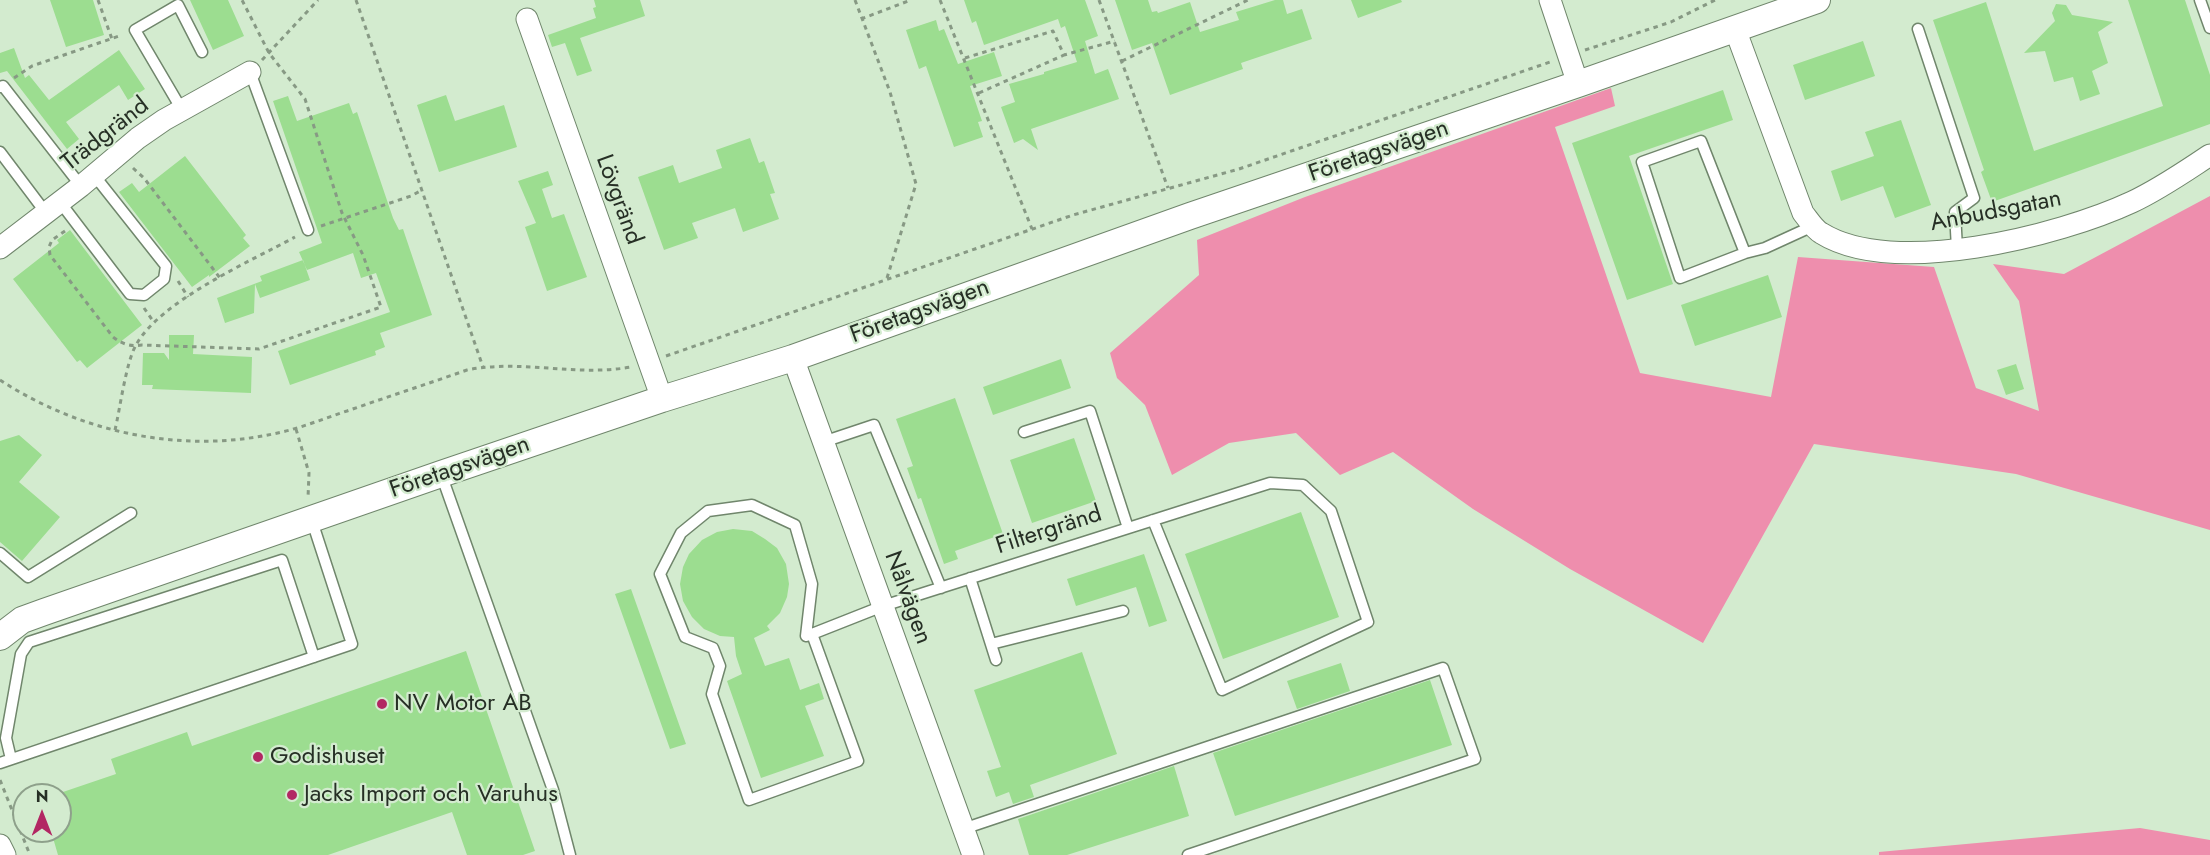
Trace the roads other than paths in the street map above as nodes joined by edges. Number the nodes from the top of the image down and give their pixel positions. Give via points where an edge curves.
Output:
1 (1550, 0) edge
2 (1817, 0) edge
3 (2200, 0) edge
4 (527, 19) dead end
5 (2210, 28) edge
6 (1735, 29) junction
7 (1918, 29) dead end
8 (202, 52) dead end
9 (250, 72) joint
10 (1578, 84) junction
11 (2, 86) edge
12 (182, 110) junction
13 (0, 152) edge
14 (2210, 155) edge
15 (88, 180) junction
16 (53, 208) junction
17 (1813, 226) junction
18 (308, 230) road end
19 (0, 248) edge
20 (1957, 249) junction
21 (1745, 253) junction
22 (793, 357) junction
23 (662, 399) junction
24 (1024, 432) dead end
25 (824, 442) junction
26 (441, 474) junction
27 (130, 513) dead end
28 (311, 518) junction
29 (1153, 520) junction
30 (1128, 528) junction
31 (0, 553) edge
32 (970, 578) junction
33 (941, 588) junction
34 (883, 606) junction
35 (1124, 611) dead end
36 (11, 621) edge
37 (812, 634) junction
38 (0, 637) edge
39 (991, 644) junction
40 (314, 657) junction
41 (996, 660) dead end
42 (11, 759) junction
43 (0, 763) edge
44 (963, 829) junction
45 (0, 845) edge
46 (4, 855) edge
47 (570, 855) edge
48 (973, 855) edge
49 (1188, 855) edge

1 - 10 street
2 - 6 street, Företagsvägen
3 - 5 lane
4 - 23 street, Lövgränd
6 - 10 street, Företagsvägen
6 - 17 street, Anbudsgatan via 1798,202
7 - 20 lane via 1974,198 1955,212
8 - 12 lane via 178,5 135,30
9 - 12 street, Trädgränd
9 - 18 lane
10 - 22 street, Företagsvägen
11 - 15 lane
12 - 15 street, Trädgränd via 147,132
13 - 16 lane
14 - 20 street, Anbudsgatan via 2168,183 2090,219 2024,238
15 - 16 street, Trädgränd
15 - 16 lane via 166,266 164,279 144,295 130,294 75,223
16 - 19 street, Trädgränd
17 - 20 street, Anbudsgatan via 1819,233 1850,246 1874,251
17 - 21 lane
21 - 21 lane via 1701,141 1642,162 1680,278
22 - 23 street, Företagsvägen
22 - 25 street, Nålvägen
23 - 26 street, Företagsvägen
24 - 30 lane via 1090,411
25 - 33 lane via 874,425
25 - 34 street, Nålvägen
26 - 28 street, Företagsvägen
26 - 47 lane via 553,790
27 - 31 lane via 28,577
28 - 36 street, Företagsvägen
28 - 40 lane via 352,644
29 - 29 lane, Filtergränd via 1222,690 1368,622 1331,511 1303,485 1270,483
29 - 30 lane, Filtergränd
30 - 32 lane, Filtergränd
32 - 33 lane, Filtergränd
32 - 39 lane
33 - 34 lane, Filtergränd
34 - 37 lane, Filtergränd
34 - 44 street, Nålvägen
35 - 39 lane
36 - 38 street, Företagsvägen
37 - 37 lane via 806,636 812,584 795,525 752,505 708,511 681,533 660,574 685,637 713,648 720,666 712,694 749,800 858,761
39 - 41 lane
40 - 42 lane
40 - 42 lane via 282,560 29,642 21,654 6,738
42 - 43 lane
44 - 48 street, Nålvägen
44 - 49 lane via 1443,668 1475,759
45 - 46 street

